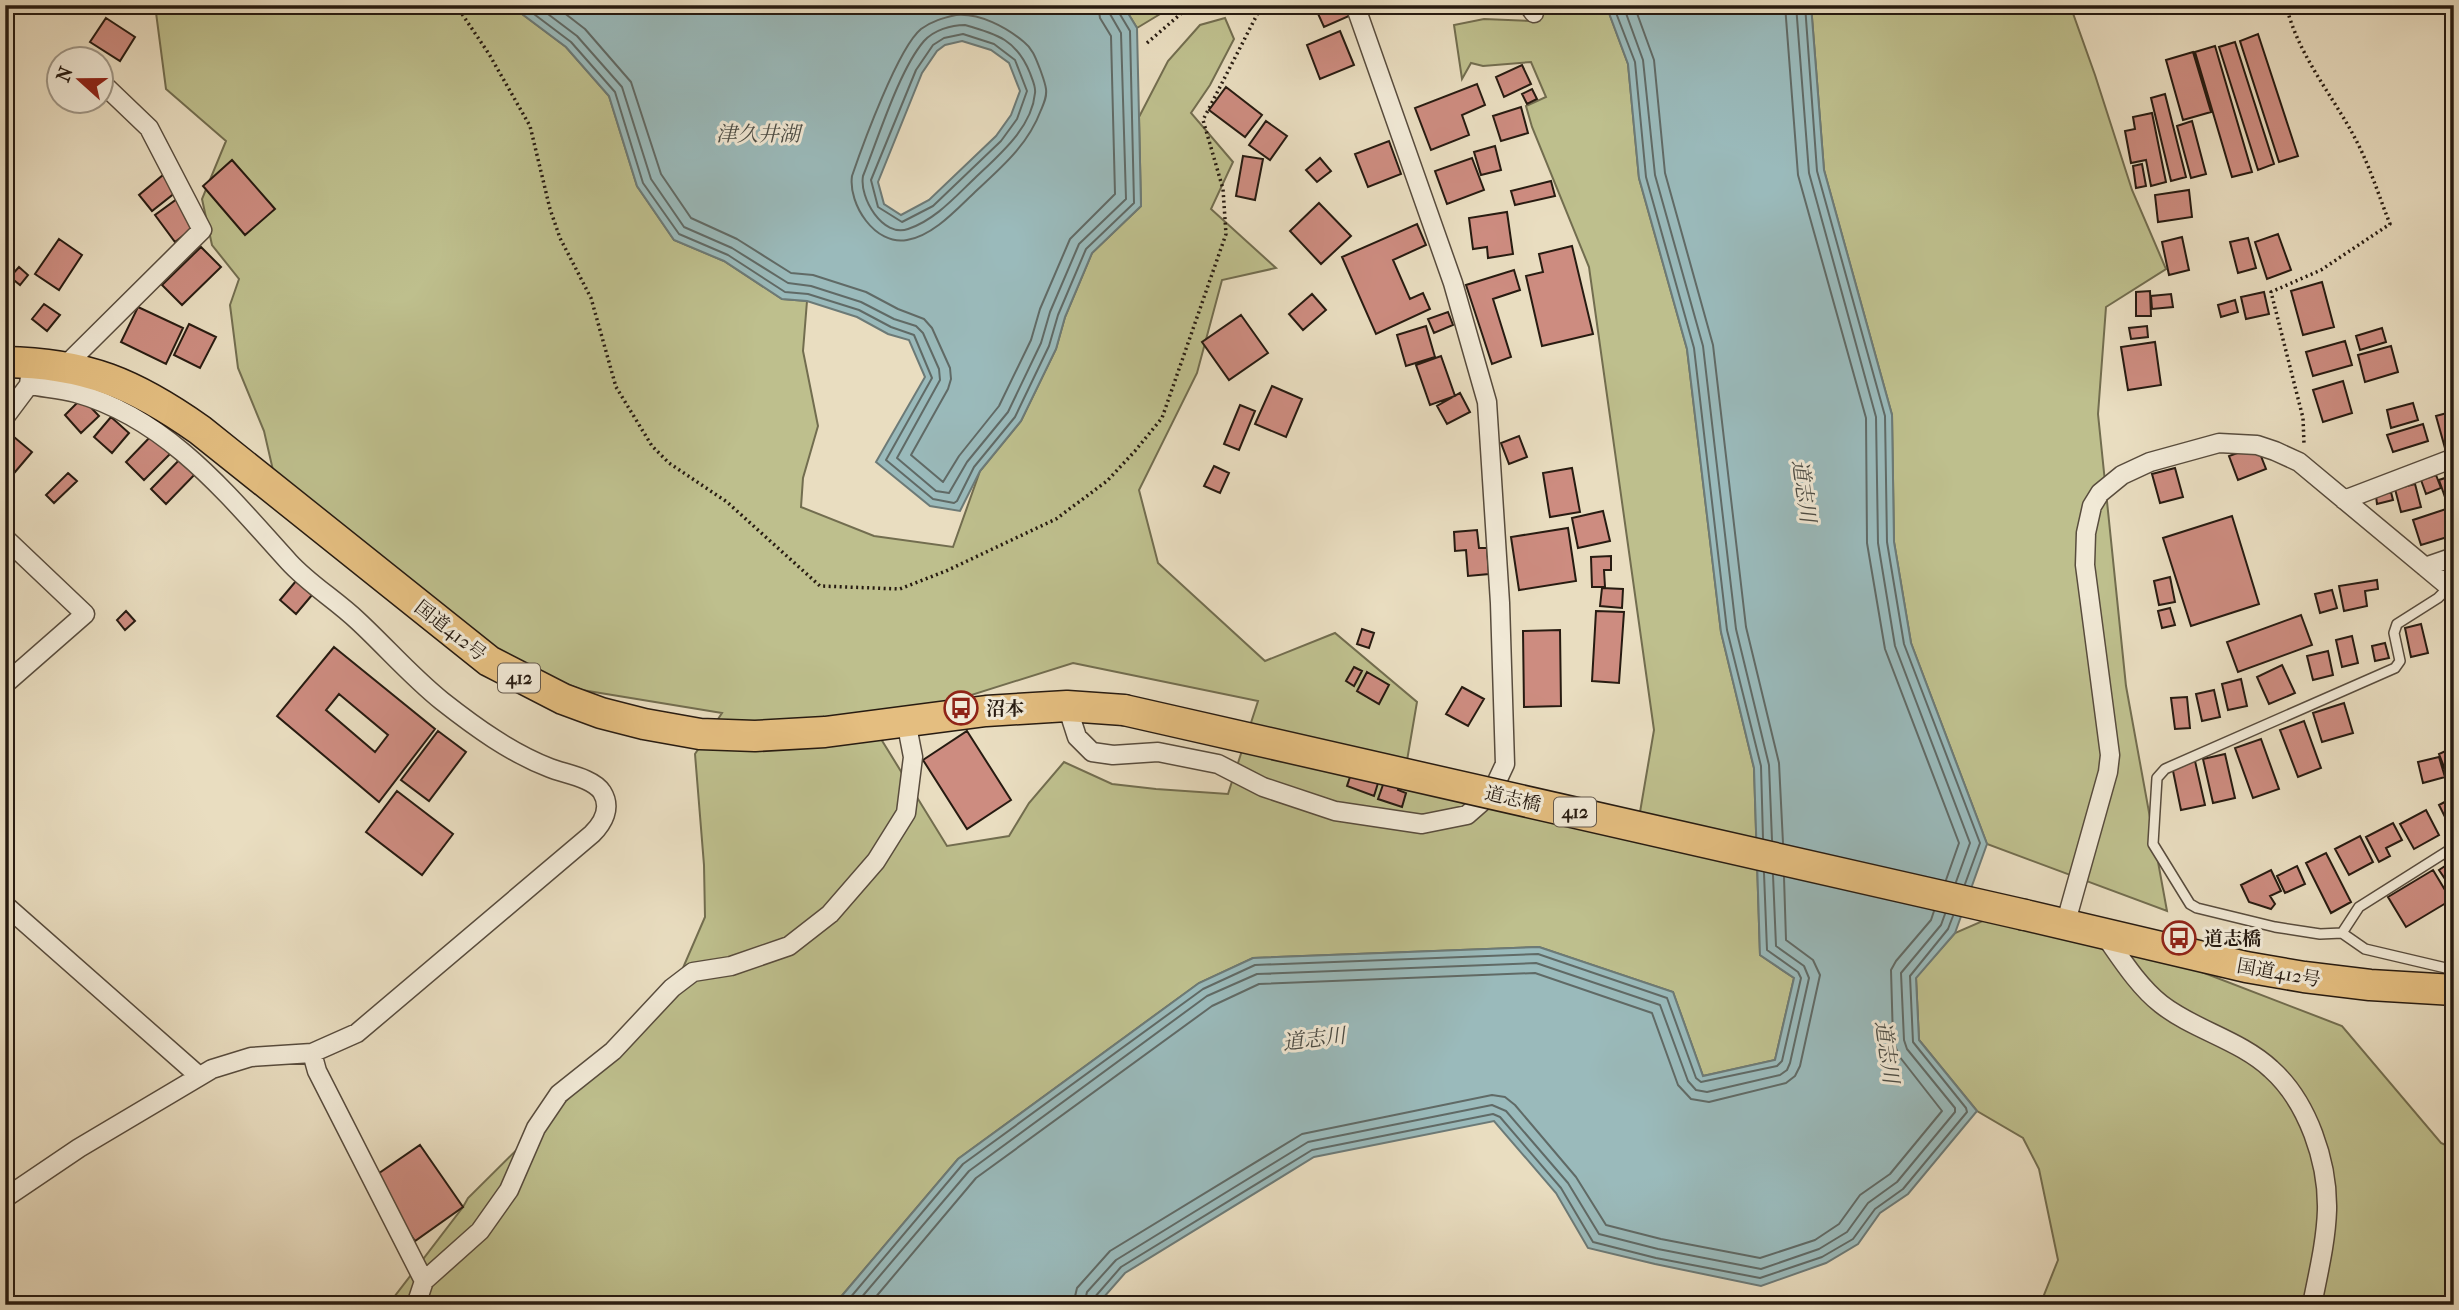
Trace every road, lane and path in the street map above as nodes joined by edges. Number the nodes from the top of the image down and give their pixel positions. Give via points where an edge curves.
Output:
1 (456, 5) edge
2 (1191, 5) edge
3 (1262, 5) edge
4 (1355, 5) edge
5 (2287, 5) edge
6 (1147, 43) dead end
7 (116, 96) edge
8 (65, 366) junction
9 (21, 370) edge
10 (5, 416) edge
11 (2454, 458) edge
12 (2299, 462) junction
13 (2344, 500) junction
14 (5, 538) edge
15 (2454, 557) edge
16 (2425, 567) junction
17 (2451, 589) edge
18 (5, 684) edge
19 (1068, 706) junction
20 (1124, 710) joint
21 (906, 721) junction
22 (2454, 847) edge
23 (5, 905) edge
24 (2025, 915) joint
25 (2066, 925) junction
26 (2103, 933) junction
27 (2342, 933) junction
28 (2454, 975) edge
29 (2454, 990) edge
30 (312, 1053) junction
31 (199, 1076) junction
32 (5, 1198) edge
33 (424, 1281) junction
34 (416, 1305) edge
35 (2312, 1305) edge

1 - 3 path via 530,126 560,239 591,298 617,387 652,446 727,502 820,586 900,589 1056,519 1107,481 1161,418 1226,234 1223,190 1203,120
2 - 6 path
4 - 19 street via 1453,283 1488,402 1505,764 1492,794 1467,815 1422,824 1335,811 1263,788 1218,764 1158,752 1092,752 1077,737
5 - 12 path via 2296,37 2360,148 2390,224 2321,270 2271,292 2303,418
7 - 8 street via 149,128 202,229
8 - 9 highway, 国道412号 / 412
8 - 21 highway, 国道412号 / 412 via 128,385 164,404 489,661 563,699 644,724 700,734 824,732
9 - 10 street
9 - 30 street via 139,419 160,434 203,469 301,574 429,690 506,746 592,784 603,794 604,821 592,834 371,1023
11 - 13 street
12 - 13 street
12 - 25 street via 2257,444 2203,446 2122,475 2100,492 2092,506 2085,533 2085,565 2110,755
13 - 16 street
14 - 18 street via 85,614
15 - 16 street
16 - 17 street
17 - 27 lane via 2397,624 2394,633 2400,661 2395,668 2165,769 2157,778 2152,844 2190,904 2275,927
19 - 20 highway, 国道412号 / 412
19 - 21 highway, 国道412号 / 412
20 - 24 highway, 道志橋 / 412, bridge
21 - 33 street via 913,757 906,813 876,861 830,914 789,946 731,966 692,972 672,988 613,1051 559,1094 536,1128 509,1190 480,1231
22 - 27 lane via 2359,907
23 - 31 street
24 - 25 highway, 国道412号 / 412
25 - 26 highway, 国道412号 / 412
26 - 29 highway, 国道412号 / 412 via 2304,977
26 - 35 street via 2161,1004 2256,1057 2272,1069 2297,1101 2316,1144 2327,1192
27 - 28 lane via 2365,948 2450,969
30 - 31 street via 251,1057
30 - 33 street
31 - 32 street
33 - 34 street

